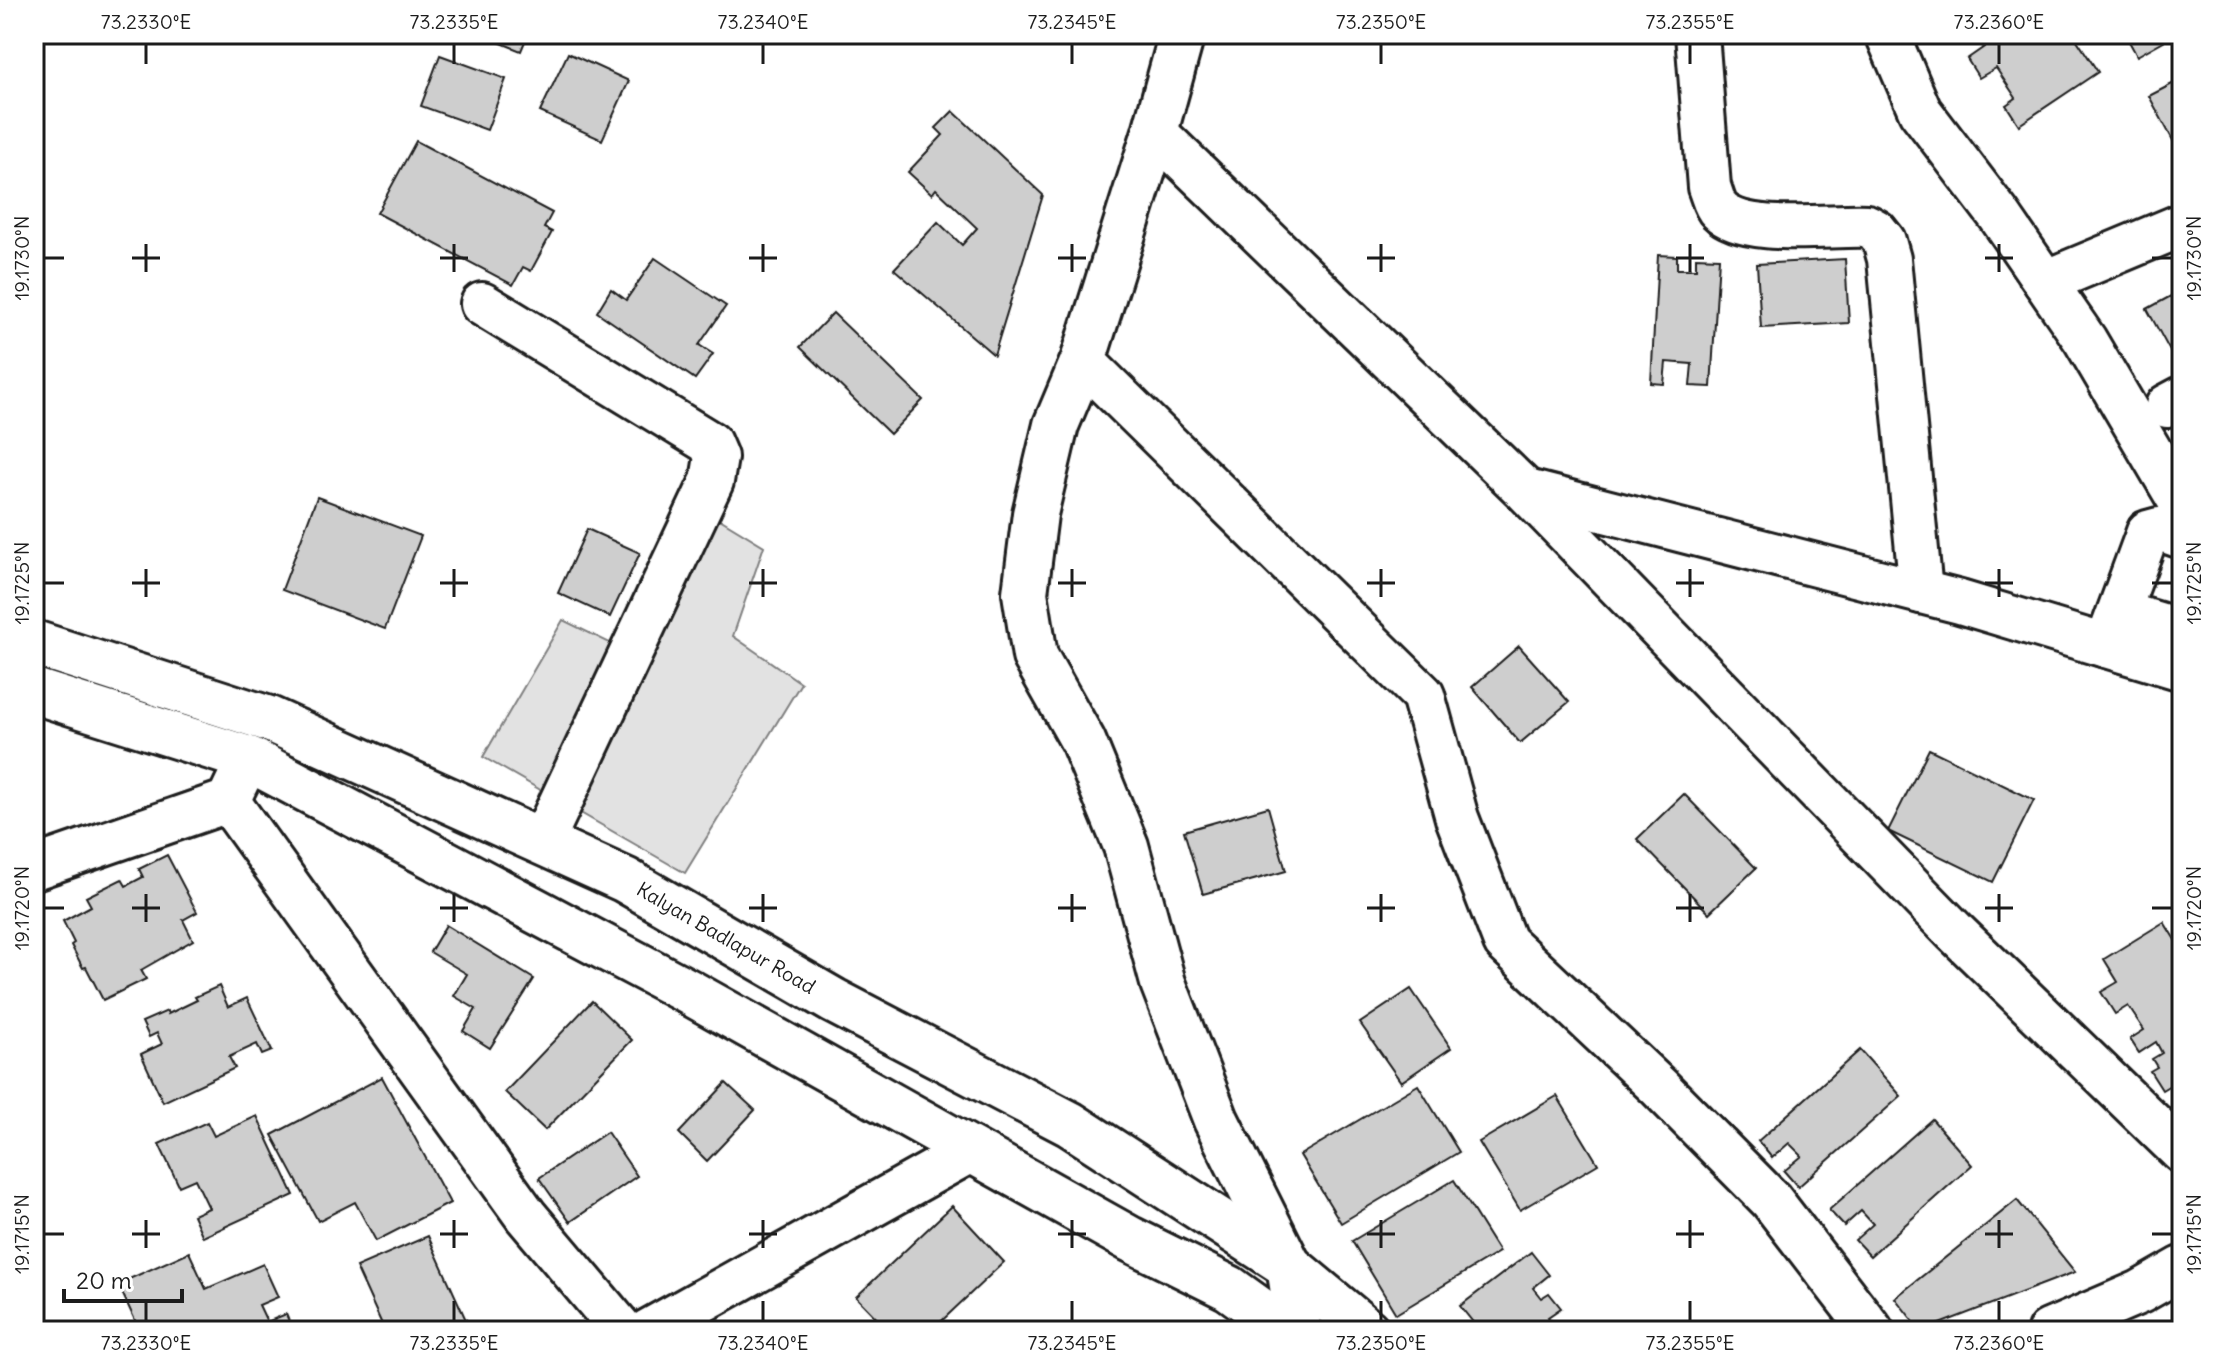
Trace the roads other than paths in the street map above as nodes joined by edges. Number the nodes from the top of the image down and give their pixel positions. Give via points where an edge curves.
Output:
1 (1697, 34) edge
2 (1887, 34) edge
3 (1173, 38) edge
4 (1155, 132) junction
5 (2182, 225) edge
6 (2045, 282) junction
7 (482, 304) dead end
8 (1083, 361) junction
9 (1526, 491) junction
10 (2179, 493) edge
11 (2182, 537) edge
12 (1921, 592) junction
13 (2112, 629) junction
14 (2182, 631) edge
15 (34, 643) edge
16 (78, 657) junction
17 (2182, 669) edge
18 (47, 695) edge
19 (269, 719) junction
20 (249, 759) junction
21 (228, 801) junction
22 (542, 842) junction
23 (34, 868) edge
24 (972, 1150) junction
25 (2182, 1152) edge
26 (1289, 1266) junction
27 (2182, 1268) edge
28 (623, 1331) edge
29 (648, 1331) edge
30 (1289, 1331) edge
31 (1299, 1331) edge
32 (1367, 1331) edge
33 (1872, 1331) edge
34 (2049, 1331) edge

1 - 12 street via 1709,187 1717,209 1756,225 1867,226 1884,241
2 - 6 street via 1920,111
3 - 4 main road
4 - 8 main road
4 - 9 street
5 - 6 street
6 - 10 street
7 - 22 street via 710,443 716,457 712,481
8 - 26 main road via 1056,425 1035,514 1025,593 1035,656 1083,741 1126,846 1163,983 1216,1120
8 - 33 street via 1423,695 1457,818 1505,942 1771,1200
9 - 12 street
9 - 25 street via 1955,932
11 - 13 street via 2159,529 2148,532
12 - 13 street
13 - 14 street
13 - 17 street
15 - 16 main road, Kalyan Badlapur Road
16 - 18 main road
16 - 19 main road, Kalyan Badlapur Road
18 - 20 main road
19 - 20 street
19 - 22 main road, Kalyan Badlapur Road
20 - 21 street
20 - 24 main road via 689,992
21 - 23 street
21 - 28 street via 526,1216
22 - 26 main road, Kalyan Badlapur Road via 625,880 834,1001 1070,1124
24 - 29 street
24 - 30 main road via 1229,1288
26 - 31 main road
26 - 32 main road, Kalyan Badlapur Road
27 - 34 street

